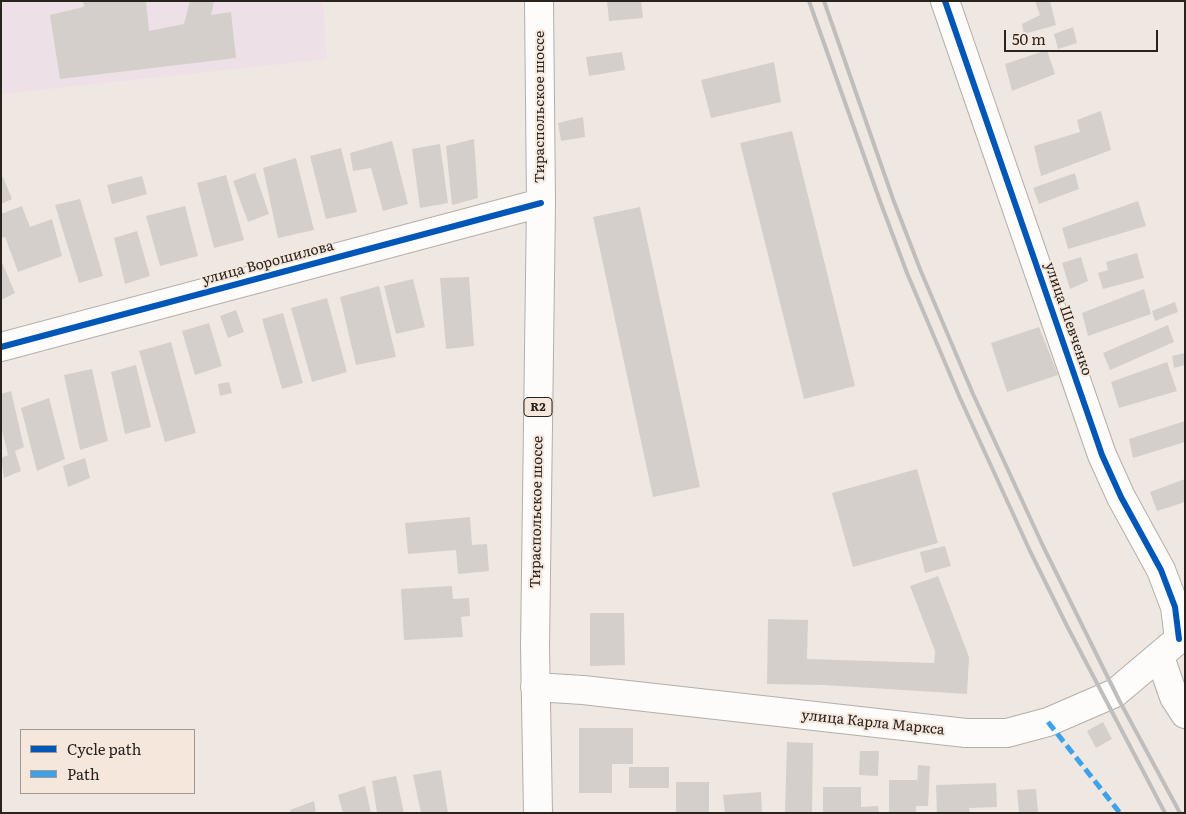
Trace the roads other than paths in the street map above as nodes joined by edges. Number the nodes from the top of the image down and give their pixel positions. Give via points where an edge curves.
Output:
1 (539, 1) edge
2 (945, 1) edge
3 (541, 203) junction
4 (1, 347) edge
5 (1174, 644) edge
6 (535, 687) junction
7 (1185, 714) edge
8 (538, 813) edge

1 - 3 main road, Тираспольское шоссе / R2
2 - 5 main road, улица Шевченко via 1102,454 1121,497 1161,570 1175,607
3 - 4 main road, улица Ворошилова
3 - 6 main road, Тираспольское шоссе / R2
5 - 6 main road, улица Карла Маркса via 1115,693 1048,722 1007,732 966,733
5 - 7 main road, улица Шевченко via 1174,697
6 - 8 main road, Тираспольское шоссе / R2

